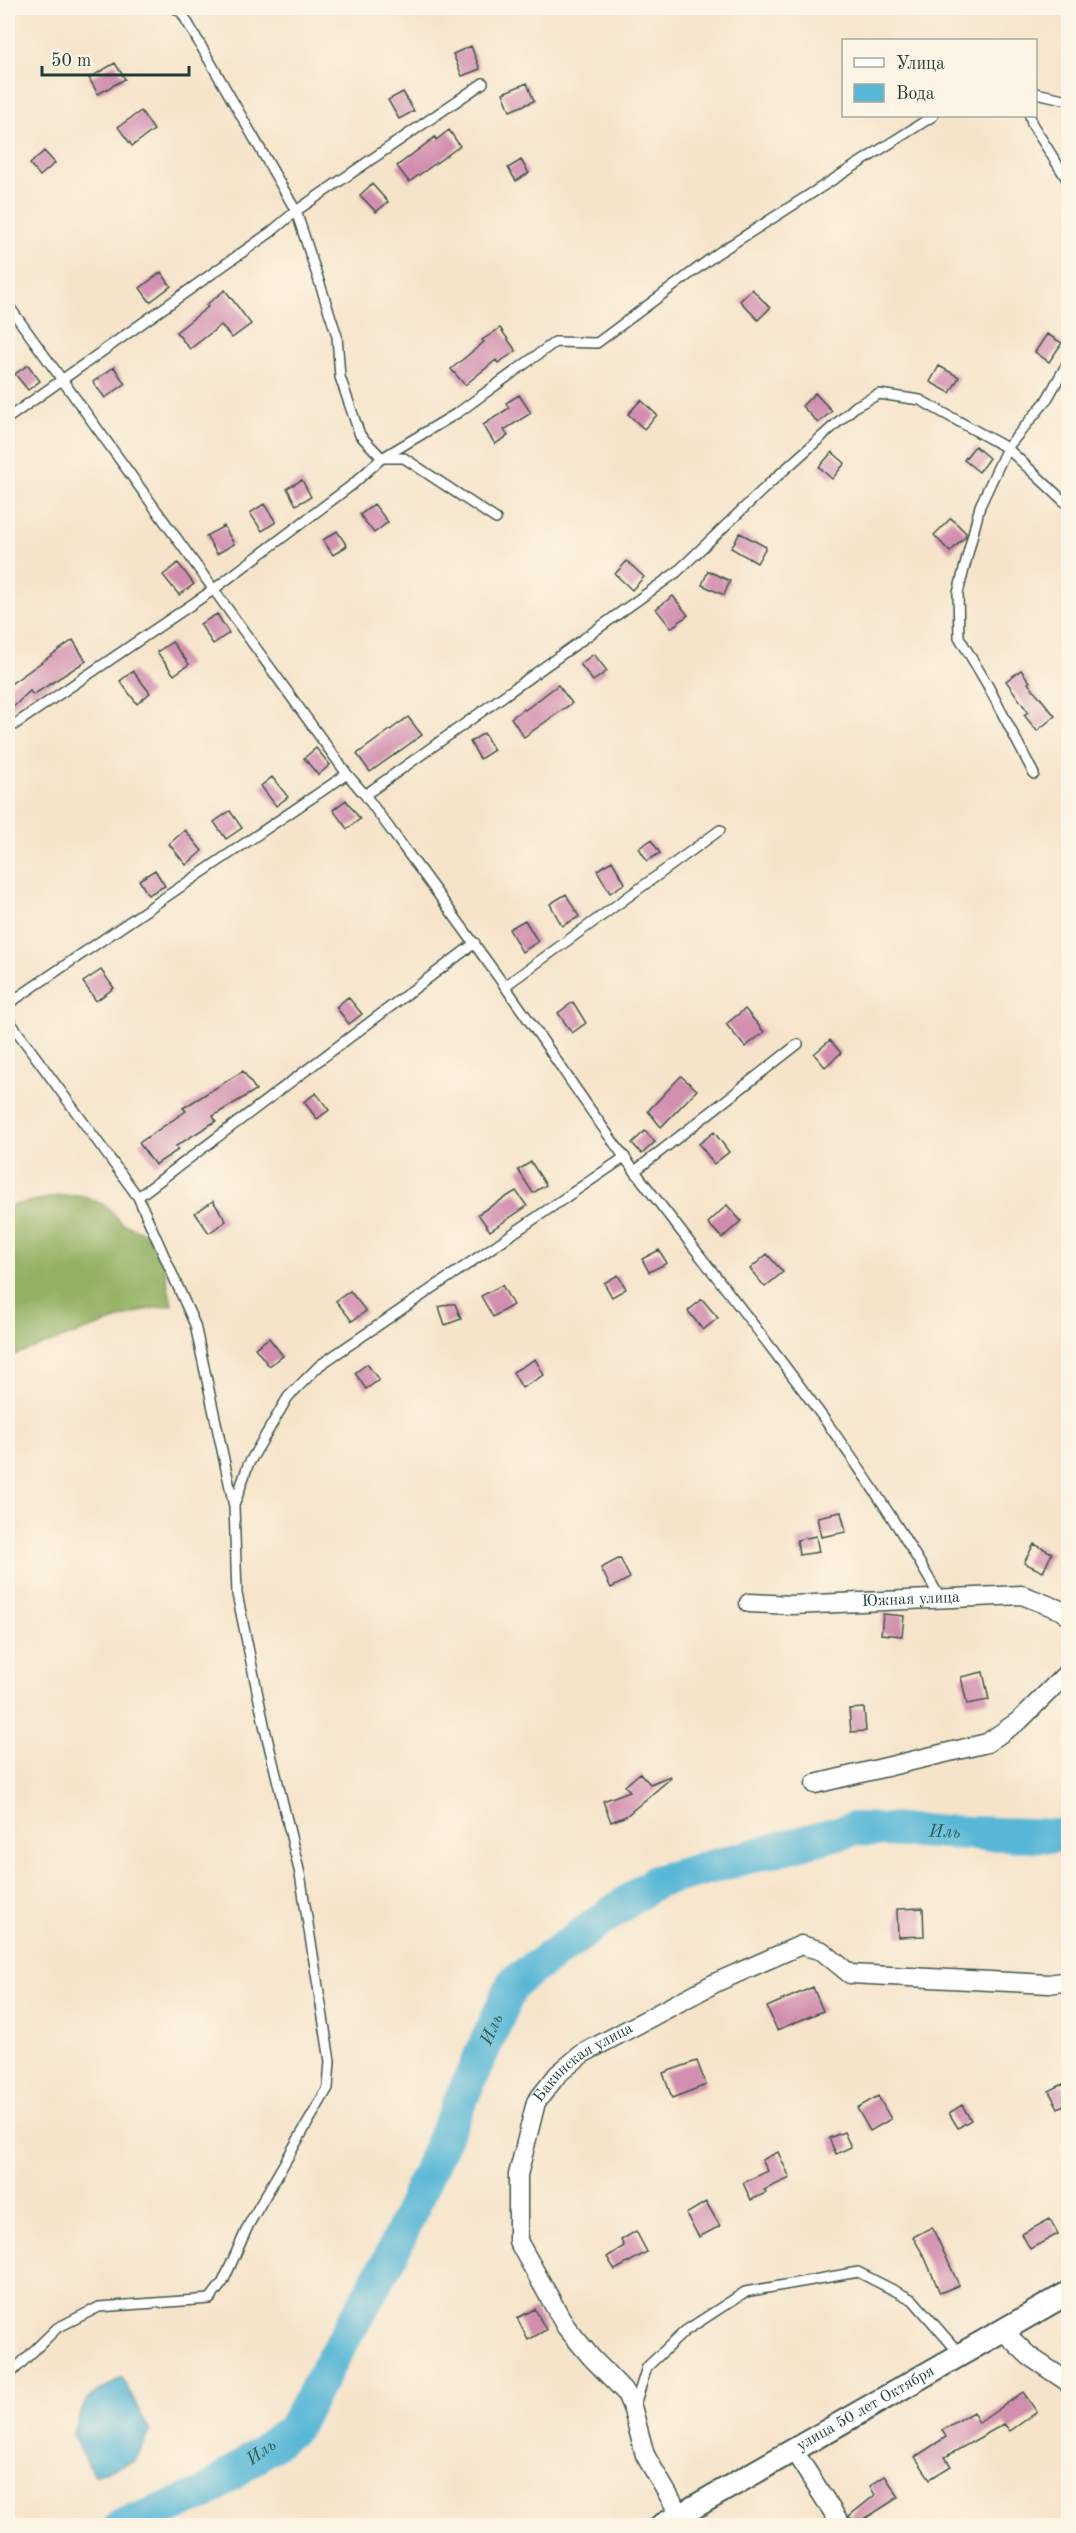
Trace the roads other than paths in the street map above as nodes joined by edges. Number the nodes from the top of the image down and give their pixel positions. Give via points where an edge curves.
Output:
1 (175, 8) edge
2 (483, 83) dead end
3 (1037, 93) edge
4 (1068, 100) edge
5 (931, 117) edge
6 (1029, 117) edge
7 (1068, 181) edge
8 (296, 211) junction
9 (8, 305) edge
10 (1068, 363) edge
11 (60, 379) junction
12 (8, 418) edge
13 (1007, 448) junction
14 (382, 458) junction
15 (1068, 505) edge
16 (496, 519) dead end
17 (213, 590) junction
18 (8, 729) edge
19 (347, 774) junction
20 (1034, 774) dead end
21 (366, 795) junction
22 (720, 830) dead end
23 (475, 943) junction
24 (505, 986) junction
25 (8, 1004) edge
26 (8, 1019) edge
27 (798, 1044) dead end
28 (625, 1157) junction
29 (635, 1171) junction
30 (138, 1197) junction
31 (234, 1506) junction
32 (940, 1598) junction
33 (749, 1603) dead end
34 (1068, 1616) edge
35 (1068, 1672) edge
36 (815, 1784) dead end
37 (1068, 1981) edge
38 (1068, 2293) edge
39 (1002, 2331) junction
40 (960, 2354) junction
41 (8, 2376) edge
42 (1068, 2382) edge
43 (633, 2410) junction
44 (794, 2451) junction
45 (670, 2520) edge
46 (842, 2526) edge

1 - 8 lane via 182,13
2 - 8 lane
3 - 4 lane
5 - 14 lane via 718,253 597,343 555,342 459,412
6 - 7 lane
8 - 11 lane
8 - 14 lane via 337,336 340,377 356,426
9 - 11 lane
10 - 13 lane via 1046,401
11 - 12 lane
11 - 17 lane
13 - 15 lane
13 - 20 lane via 980,506 958,593 958,636
13 - 21 lane via 920,400 879,394 856,406 677,572
14 - 16 lane via 404,458
14 - 17 lane
17 - 18 lane
17 - 19 lane
19 - 21 lane
19 - 25 lane
21 - 23 lane
22 - 24 lane
23 - 24 lane
23 - 30 lane
24 - 28 lane
26 - 30 lane
27 - 29 lane
28 - 29 lane
28 - 31 lane via 320,1365 288,1397 248,1465
29 - 32 lane via 853,1462 911,1545
30 - 31 lane via 195,1325
31 - 41 lane via 237,1593 300,1874 330,2061 328,2088 249,2224 223,2282 210,2299 99,2307 57,2328
32 - 33 street, Южная улица via 792,1605
32 - 34 street, Южная улица via 1022,1595
35 - 36 street via 1020,1720 987,1743
37 - 43 street, Бакинская улица via 1049,1984 850,1974 822,1951 801,1945 707,1988 582,2054 558,2074 536,2102 518,2175 518,2241 566,2327 626,2393
38 - 39 street, улица 50 лет Октября
39 - 40 street, улица 50 лет Октября
39 - 42 street via 1029,2356
40 - 43 lane via 913,2300 858,2272 745,2292 685,2331 647,2367
40 - 44 street, улица 50 лет Октября
43 - 45 street, Бакинская улица
44 - 45 street, улица 50 лет Октября
44 - 46 street

